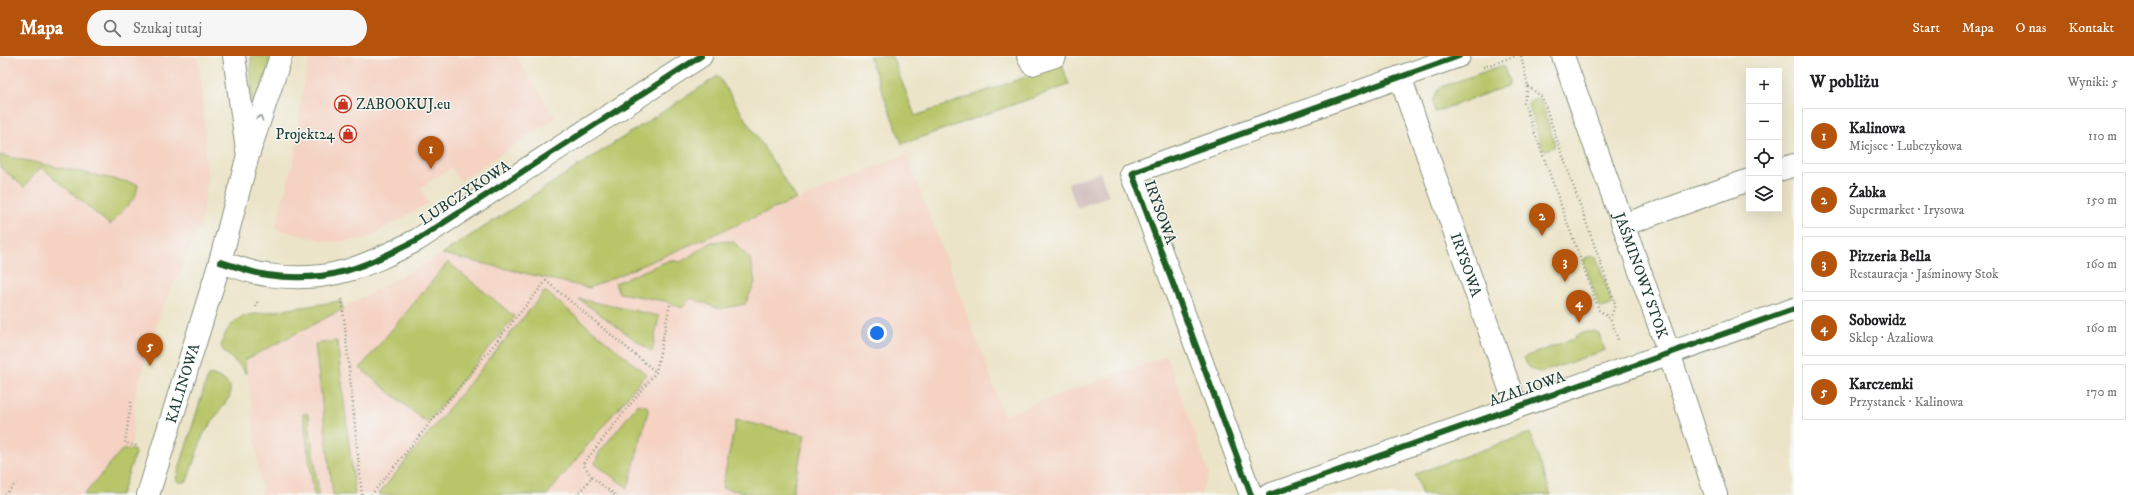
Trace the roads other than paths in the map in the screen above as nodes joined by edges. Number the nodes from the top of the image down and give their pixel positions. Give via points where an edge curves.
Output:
1 (234, 56) edge
2 (281, 56) edge
3 (701, 56) edge
4 (1028, 56) edge
5 (1055, 56) edge
6 (1459, 56) edge
7 (1563, 56) edge
8 (1400, 77) junction
9 (248, 155) junction
10 (1794, 165) edge
11 (1782, 169) edge
12 (1746, 181) edge
13 (1623, 225) junction
14 (220, 262) junction
15 (1794, 309) edge
16 (1669, 353) junction
17 (1516, 406) junction
18 (148, 495) edge
19 (1251, 495) edge
20 (1269, 495) edge
21 (1716, 495) edge

1 - 9 street, KALINOWA
9 -> 2 street, KALINOWA
3 - 14 street, LUBCZYKOWA via 417,240 355,270 304,278 266,275
4 - 5 street via 1032,64
6 - 8 street, IRYSOWA
7 - 13 street, JAŚMINOWY STOK
8 - 17 street, IRYSOWA
8 - 19 street, IRYSOWA via 1132,173
9 - 14 street, KALINOWA
10 - 11 street
12 - 13 street
13 - 16 street, JAŚMINOWY STOK
14 - 18 street, KALINOWA
15 - 16 street, AZALIOWA
16 - 17 street, AZALIOWA
16 - 21 street, JAŚMINOWY STOK
17 - 20 street, AZALIOWA

